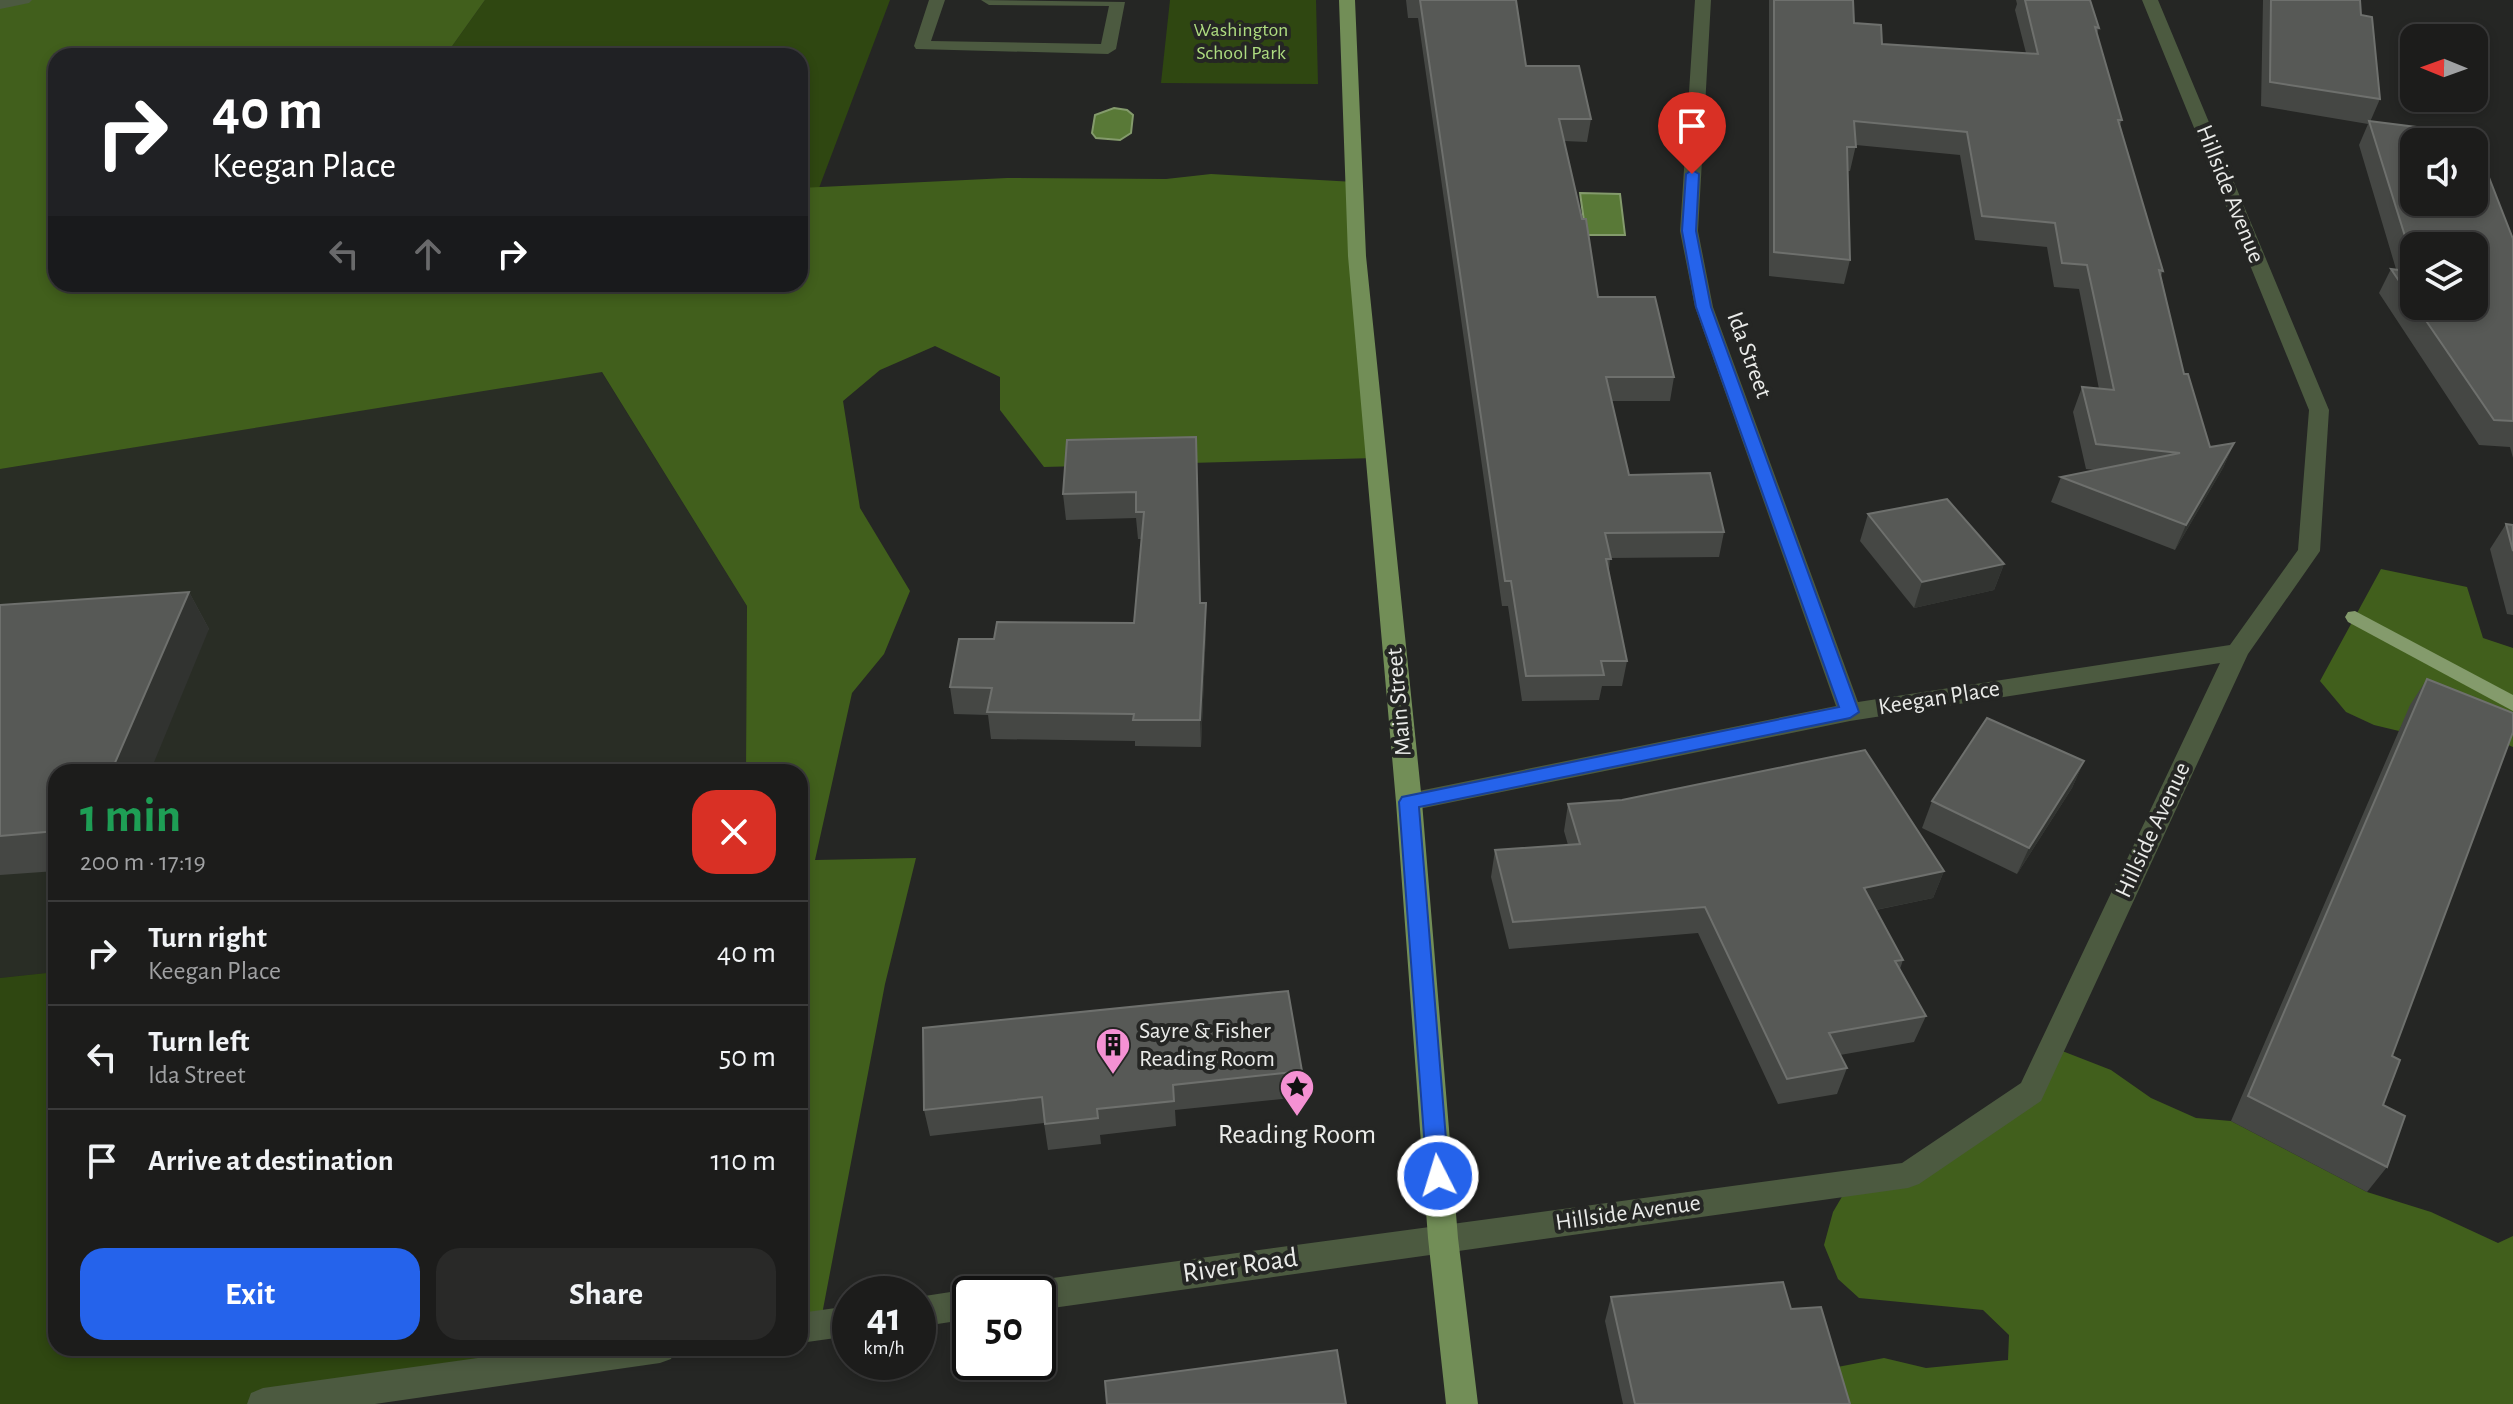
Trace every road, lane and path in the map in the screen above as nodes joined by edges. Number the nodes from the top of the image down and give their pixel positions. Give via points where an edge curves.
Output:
1 (24, 0) edge
2 (937, 0) edge
3 (989, 0) edge
4 (1347, 0) edge
5 (1703, 0) edge
6 (2150, 0) edge
7 (0, 4) edge
8 (2237, 652) junction
9 (1850, 712) junction
10 (1409, 802) junction
11 (1443, 1238) junction
12 (1056, 1292) edge
13 (832, 1324) edge
14 (808, 1327) edge
15 (603, 1356) edge
16 (263, 1404) edge
17 (1462, 1404) edge

1 - 7 street
2 - 3 street via 922,46 1108,49 1117,2
4 - 10 main road, Main Street via 1357,256
5 - 9 street, Ida Street via 1689,231 1704,307
6 - 8 street, Hillside Avenue via 2319,410 2309,551
8 - 9 street, Keegan Place
8 - 11 street, Hillside Avenue via 2031,1092 1908,1175
9 - 10 street, Keegan Place
10 - 11 main road, Main Street
11 - 12 street, River Road
11 - 17 main road, Main Street
13 - 14 street
15 - 16 street

